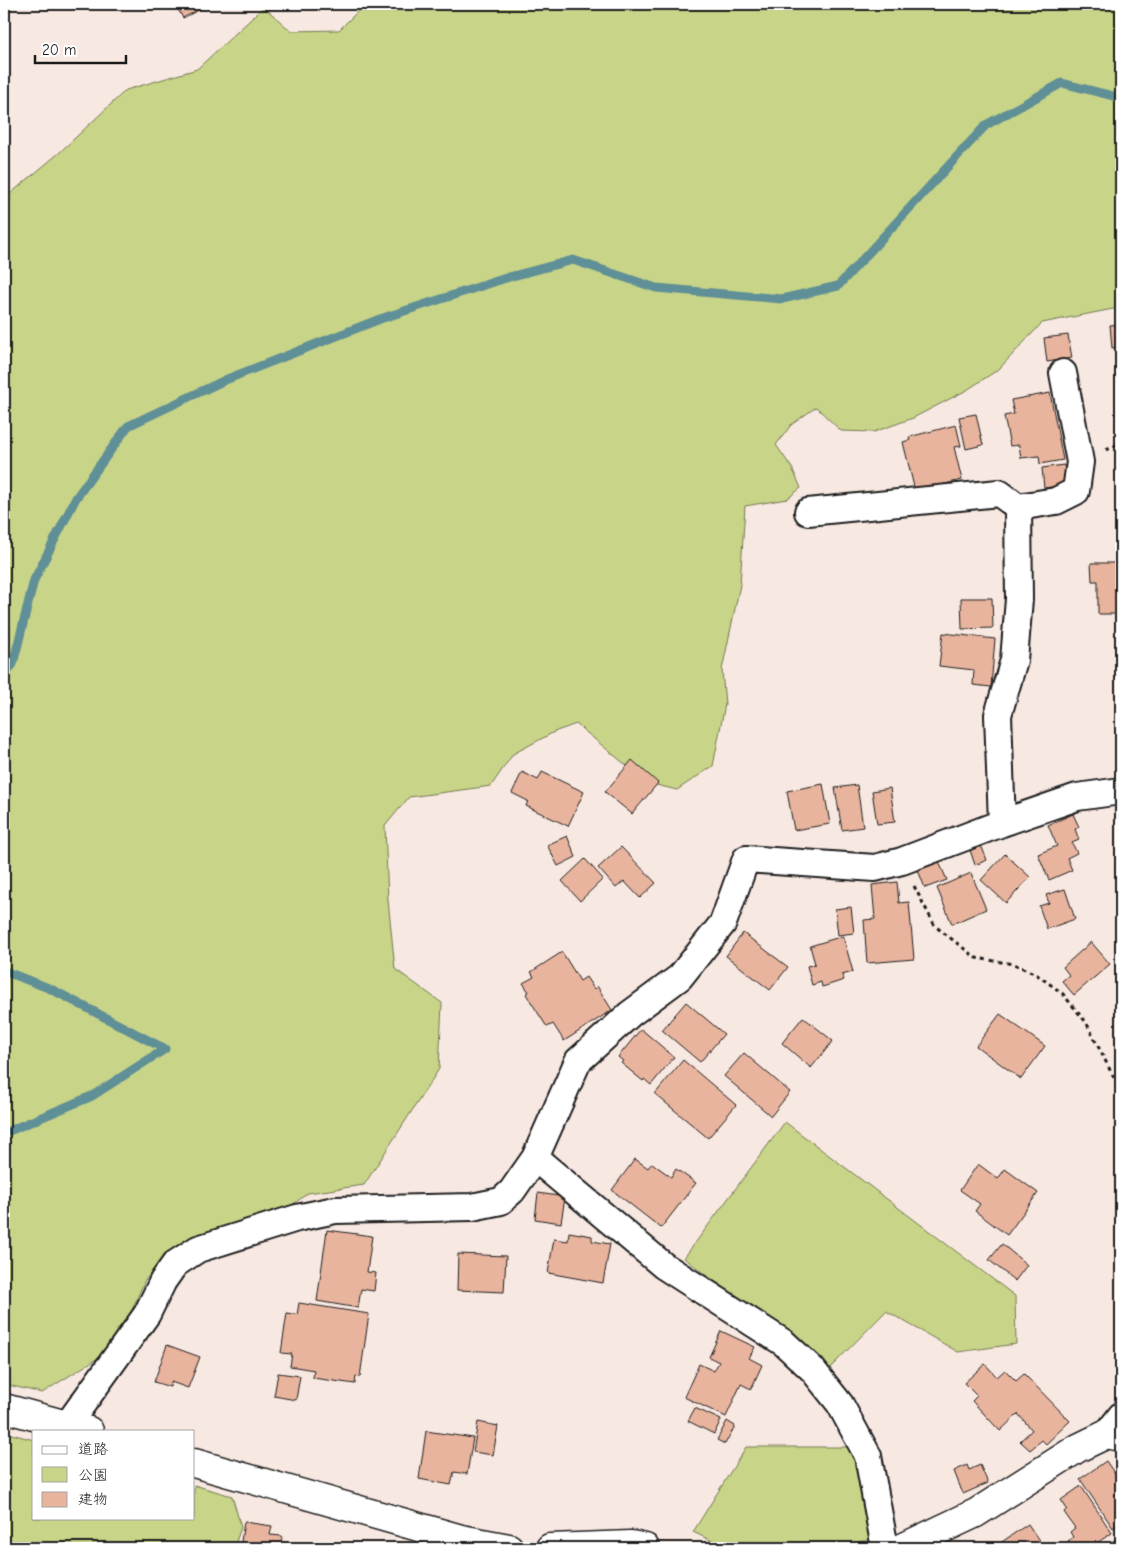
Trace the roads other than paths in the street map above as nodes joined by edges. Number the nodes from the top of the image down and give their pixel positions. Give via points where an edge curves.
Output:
1 (1064, 373) dead end
2 (1018, 507) junction
3 (808, 512) dead end
4 (1121, 791) edge
5 (1002, 823) junction
6 (535, 1158) junction
7 (4, 1408) edge
8 (79, 1427) edge
9 (1116, 1429) edge
10 (195, 1462) edge
11 (509, 1548) edge
12 (550, 1548) edge
13 (645, 1548) edge
14 (885, 1548) edge
15 (902, 1548) edge

1 - 2 street via 1080,462 1076,491 1056,501
2 - 3 street via 999,493
2 - 5 street via 1019,599 1014,660 998,715
4 - 5 street via 1077,797
5 - 6 street via 875,868 746,859 723,923 680,977 630,1014 578,1061
6 - 8 street via 501,1201 472,1207 336,1210 297,1218 198,1250 175,1264 163,1281 147,1314
6 - 14 street via 664,1266 784,1343 812,1369 840,1404 868,1456
7 - 8 street
9 - 15 street via 1078,1448 976,1512
10 - 11 street via 461,1539
12 - 13 street via 631,1545

